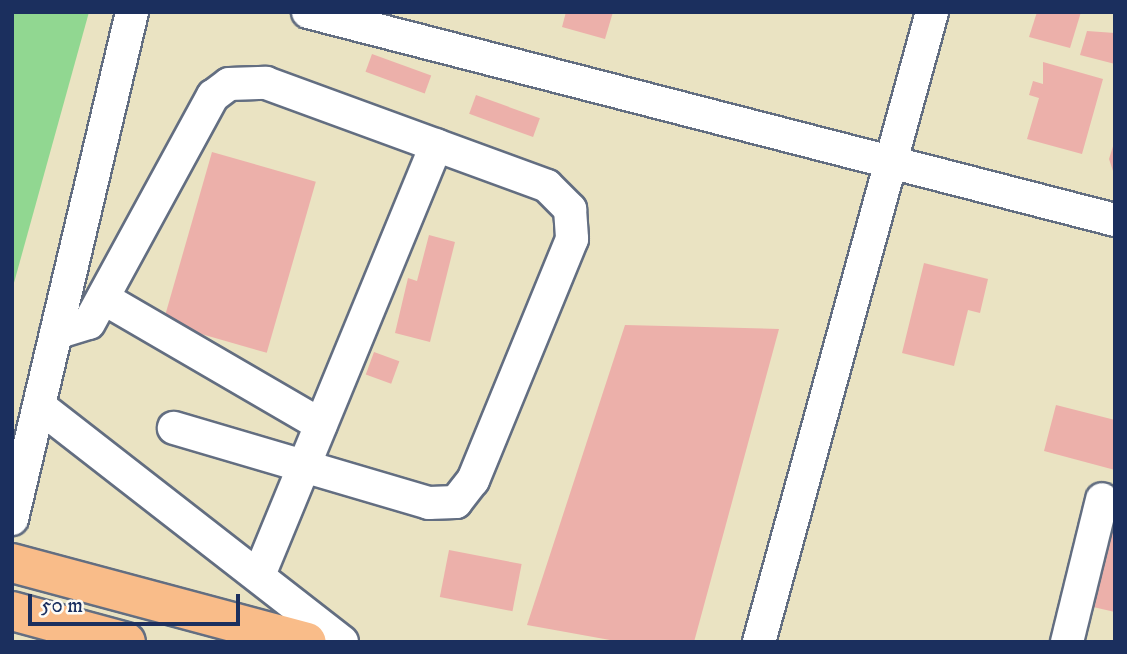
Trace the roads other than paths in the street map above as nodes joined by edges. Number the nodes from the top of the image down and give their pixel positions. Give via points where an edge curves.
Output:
1 (132, 12) edge
2 (308, 12) edge
3 (932, 12) edge
4 (436, 145) junction
5 (891, 163) junction
6 (1115, 220) edge
7 (103, 298) junction
8 (56, 333) junction
9 (39, 406) junction
10 (321, 425) junction
11 (174, 428) dead end
12 (304, 466) junction
13 (1102, 499) dead end
14 (12, 519) edge
15 (12, 563) edge
16 (259, 575) junction
17 (12, 611) edge
18 (126, 642) edge
19 (307, 642) edge
20 (342, 642) edge
21 (759, 642) edge
22 (1067, 642) edge

1 - 8 street
2 - 5 street
3 - 5 street
4 - 7 street via 266,83 229,84 213,96
4 - 10 street
4 - 12 street via 547,186 570,209 572,239 473,480 456,502 429,503
5 - 6 street
5 - 21 street
7 - 8 street via 89,323
7 - 10 street
8 - 9 street
9 - 14 street
9 - 16 street
10 - 12 street
11 - 12 street
12 - 16 street
13 - 22 street
15 - 19 highway
16 - 20 street
17 - 18 highway

